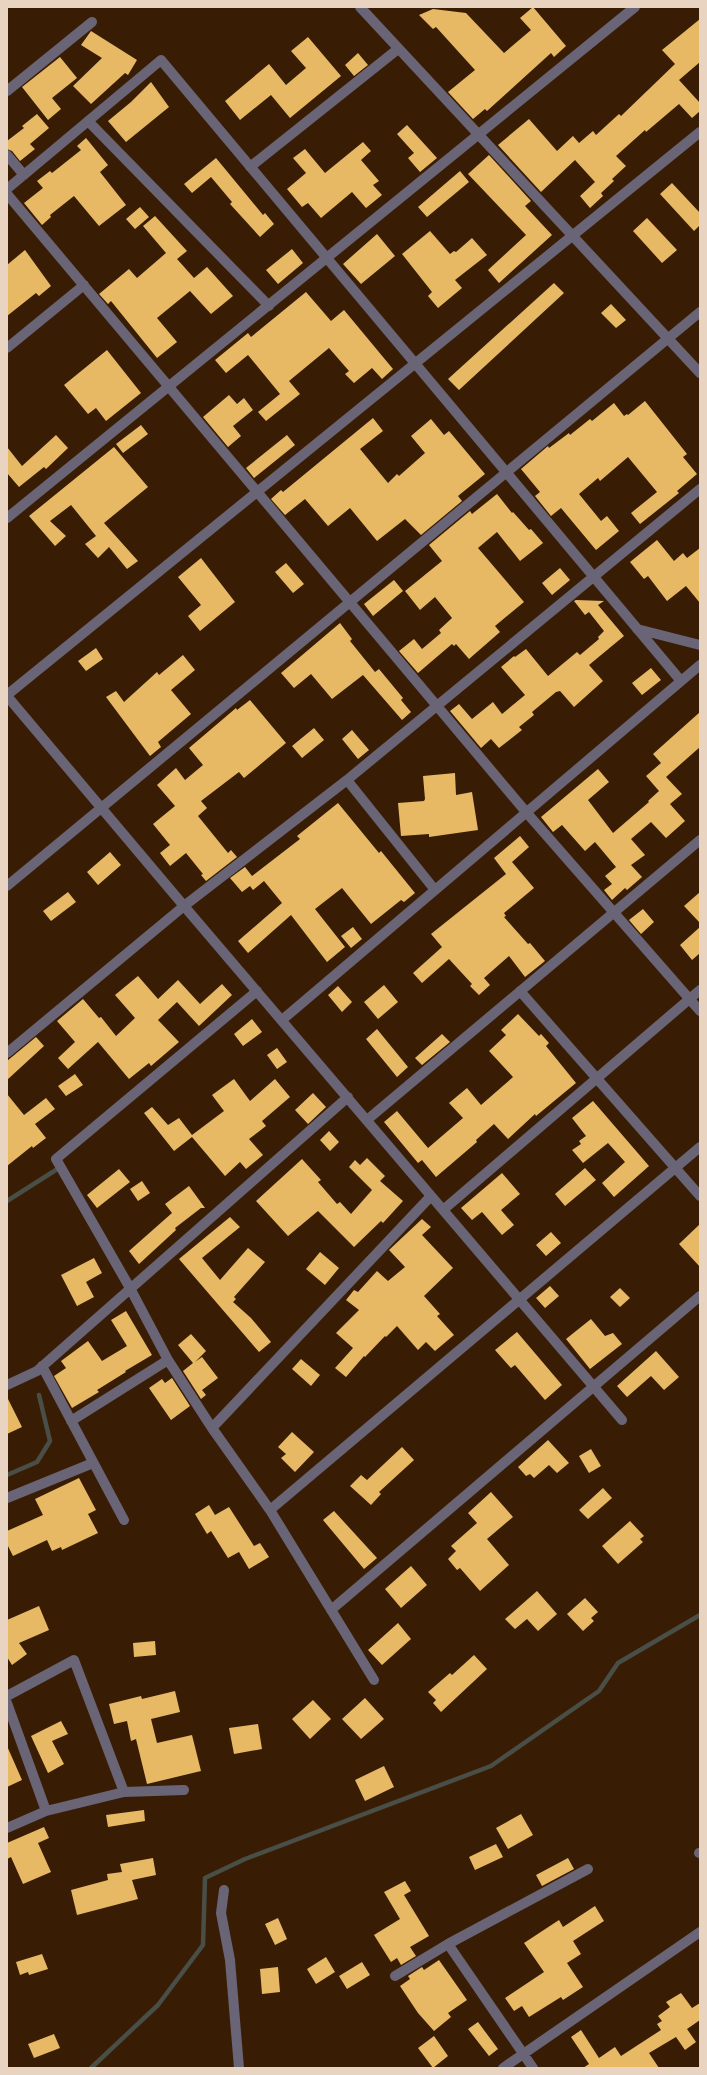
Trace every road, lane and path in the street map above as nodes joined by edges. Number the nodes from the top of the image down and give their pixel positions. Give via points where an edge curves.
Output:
1 (360, 7) edge
2 (636, 7) edge
3 (92, 22) dead end
4 (398, 49) junction
5 (7, 91) edge
6 (88, 121) junction
7 (700, 132) edge
8 (478, 135) junction
9 (7, 155) edge
10 (250, 167) junction
11 (24, 175) junction
12 (7, 189) edge
13 (7, 194) edge
14 (572, 236) junction
15 (327, 258) junction
16 (84, 285) junction
17 (269, 306) junction
18 (700, 312) edge
19 (668, 338) junction
20 (7, 348) edge
21 (415, 364) junction
22 (700, 373) edge
23 (169, 386) junction
24 (507, 474) junction
25 (700, 489) edge
26 (257, 492) junction
27 (7, 518) edge
28 (594, 577) junction
29 (350, 603) junction
30 (637, 629) junction
31 (700, 645) edge
32 (700, 665) edge
33 (681, 681) junction
34 (7, 696) edge
35 (437, 706) junction
36 (347, 780) junction
37 (102, 808) junction
38 (526, 812) junction
39 (700, 840) edge
40 (7, 886) edge
41 (435, 890) junction
42 (184, 906) junction
43 (613, 911) junction
44 (700, 990) edge
45 (257, 991) junction
46 (520, 991) junction
47 (690, 999) junction
48 (700, 1011) edge
49 (282, 1020) junction
50 (7, 1053) edge
51 (597, 1078) junction
52 (348, 1098) junction
53 (367, 1120) junction
54 (700, 1147) edge
55 (675, 1168) junction
56 (431, 1196) junction
57 (700, 1196) edge
58 (443, 1210) junction
59 (130, 1288) junction
60 (700, 1296) edge
61 (519, 1300) junction
62 (168, 1360) junction
63 (42, 1366) junction
64 (7, 1385) edge
65 (593, 1387) junction
66 (622, 1420) dead end
67 (71, 1421) junction
68 (212, 1428) junction
69 (93, 1463) junction
70 (7, 1498) edge
71 (270, 1510) junction
72 (124, 1520) dead end
73 (331, 1610) junction
74 (374, 1680) dead end
75 (7, 1696) edge
76 (7, 1702) edge
77 (184, 1790) dead end
78 (124, 1792) junction
79 (46, 1811) junction
80 (7, 1828) edge
81 (588, 1869) dead end
82 (224, 1890) dead end
83 (700, 1932) edge
84 (448, 1944) junction
85 (395, 1976) dead end
86 (523, 2054) junction
87 (239, 2068) edge
88 (503, 2068) edge
89 (533, 2068) edge

1 - 4 street
2 - 8 street
3 - 5 street
4 - 8 street
4 - 10 street
6 - 10 street via 161,60
6 - 11 street
6 - 17 street
7 - 14 street
8 - 14 street
8 - 15 street
9 - 11 street
10 - 15 street
11 - 12 street
13 - 16 street
14 - 19 street
14 - 21 street
15 - 17 street
15 - 21 street
16 - 20 street
16 - 23 street
17 - 23 street
18 - 19 street
19 - 22 street
19 - 24 street
21 - 24 street
21 - 26 street
23 - 26 street
23 - 27 street
24 - 28 street
24 - 29 street
25 - 28 street
26 - 29 street
26 - 34 street
28 - 30 street
28 - 35 street
29 - 35 street
29 - 37 street
30 - 31 street
30 - 33 street
32 - 33 street
33 - 38 street
34 - 37 street
35 - 36 street
35 - 38 street
36 - 41 street
36 - 42 street
37 - 40 street
37 - 42 street
38 - 41 street
38 - 43 street
39 - 43 street
41 - 49 street
42 - 45 street
42 - 50 street
43 - 46 street
43 - 47 street
44 - 47 street
45 - 49 street
45 - 59 street via 56,1159
46 - 51 street
46 - 53 street
47 - 48 street
47 - 51 street
49 - 52 street
51 - 55 street
51 - 58 street
52 - 53 street
52 - 59 street
53 - 56 street
54 - 55 street
55 - 57 street
55 - 61 street
56 - 58 street
56 - 68 street
58 - 61 street
59 - 62 street
59 - 63 street
60 - 65 street
61 - 65 street
61 - 71 street
62 - 67 street
62 - 68 street
63 - 64 street via 37,1371
63 - 67 street
65 - 66 street
65 - 73 street
67 - 69 street
68 - 71 street
69 - 70 street
69 - 72 street
71 - 73 street
73 - 74 street
75 - 78 street via 74,1660
76 - 79 street
77 - 78 street
78 - 79 street
79 - 80 street
81 - 84 street
82 - 87 street via 221,1913 230,1960
83 - 86 street
84 - 85 street
84 - 86 street
86 - 88 street
86 - 89 street

